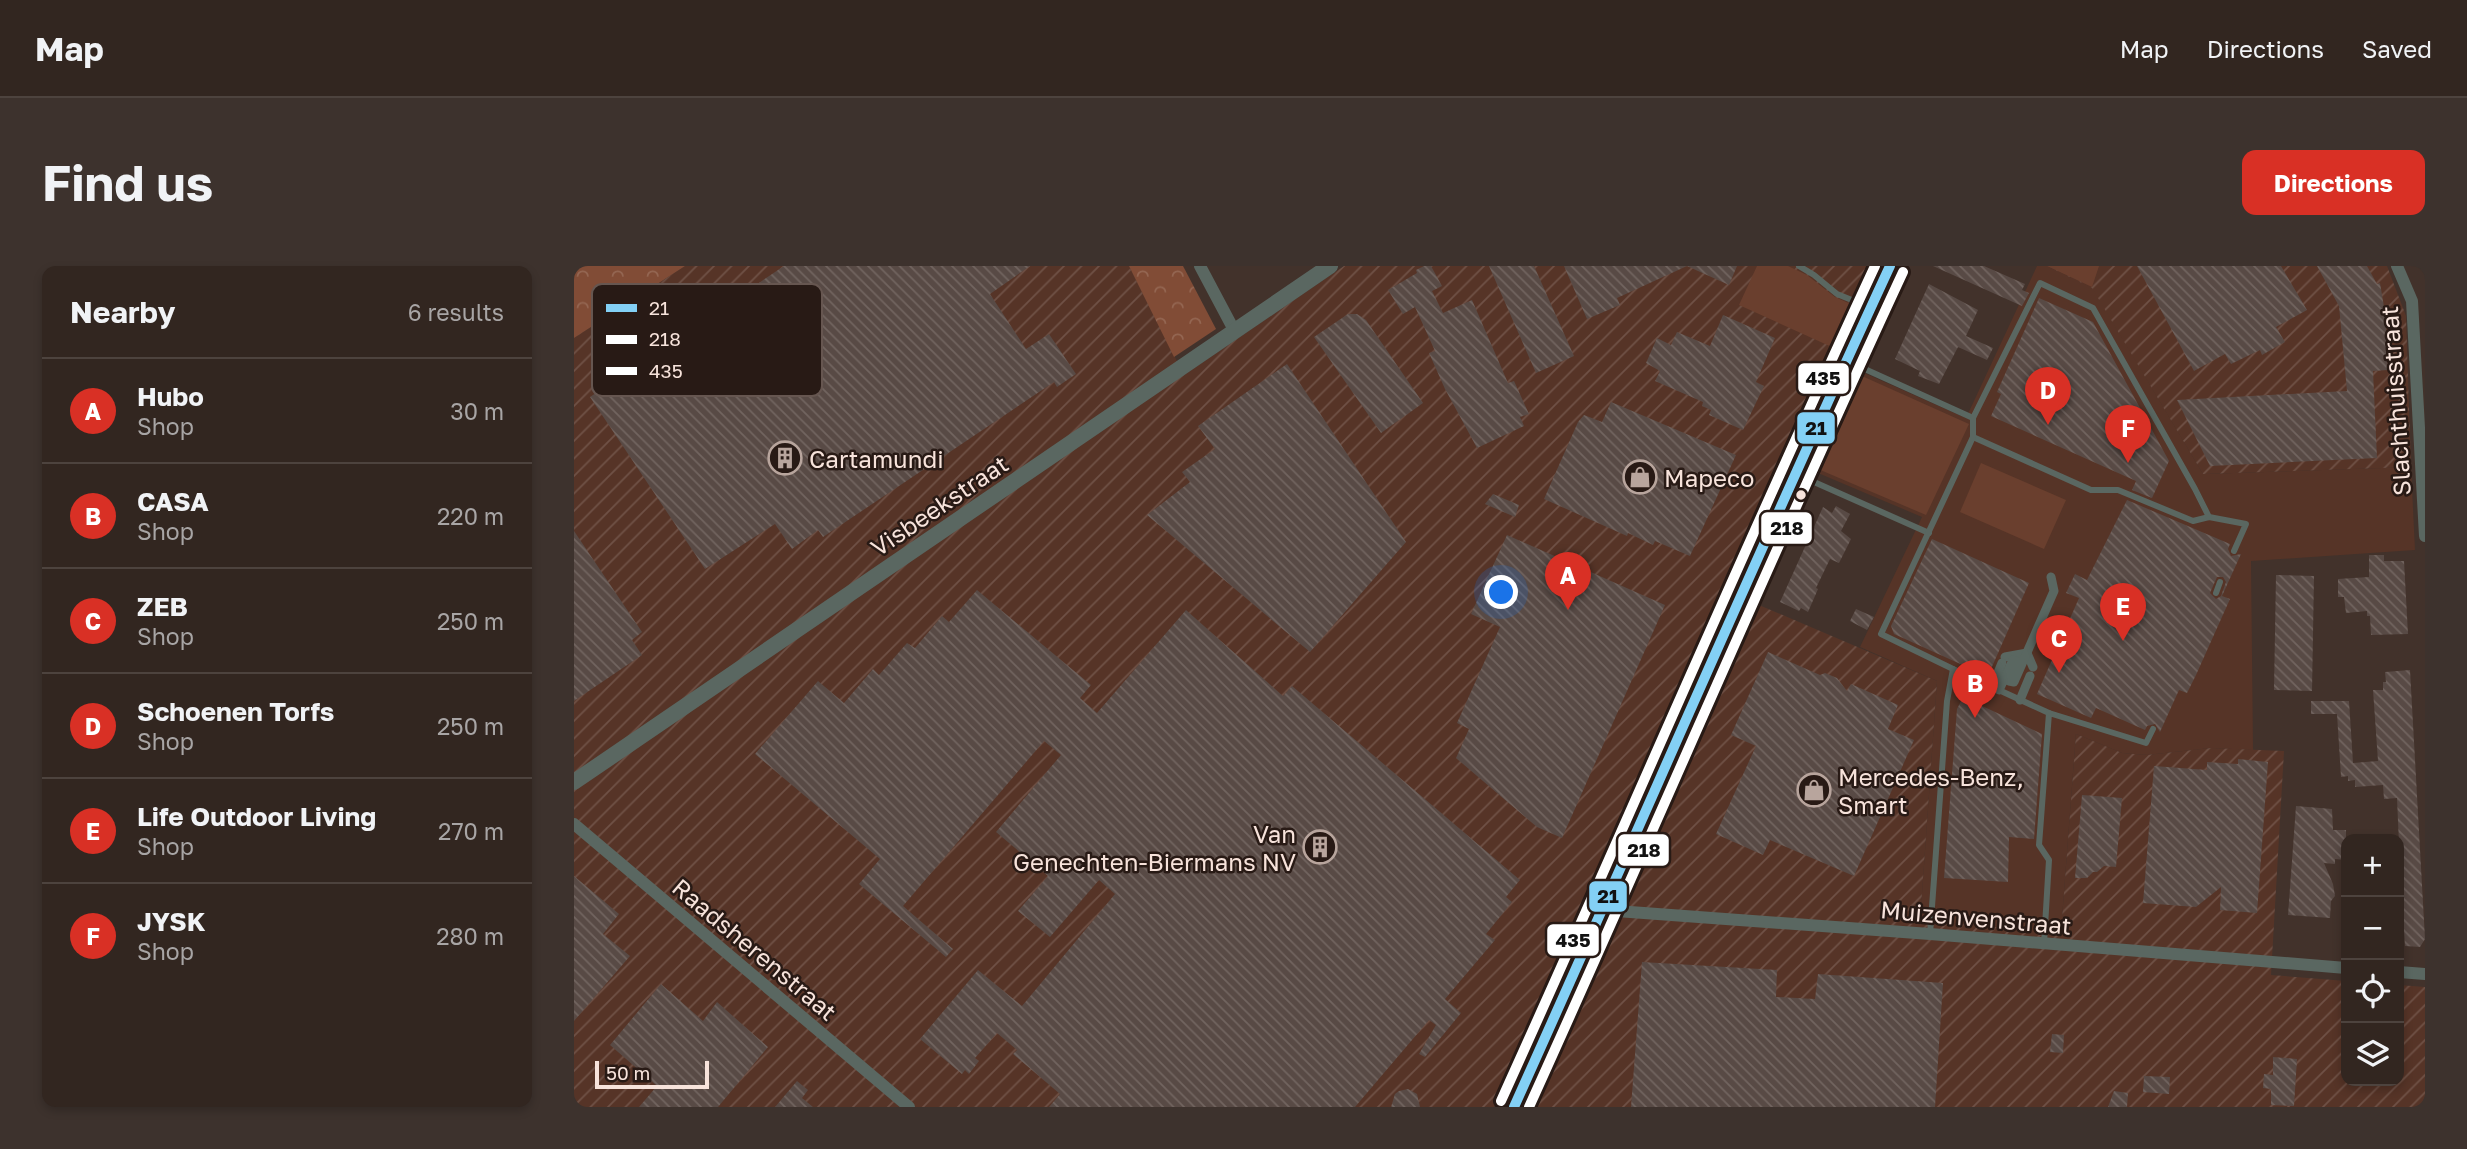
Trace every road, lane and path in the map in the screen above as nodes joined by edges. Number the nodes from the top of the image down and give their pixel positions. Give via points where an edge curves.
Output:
1 (1200, 266) edge
2 (1331, 266) edge
3 (1799, 266) edge
4 (1890, 266) edge
5 (2397, 266) edge
6 (2419, 302) edge
7 (1870, 308) junction
8 (1234, 330) junction
9 (2420, 333) edge
10 (1846, 360) junction
11 (1973, 418) junction
12 (1973, 437) junction
13 (1794, 473) junction
14 (2209, 517) junction
15 (1929, 533) junction
16 (2425, 536) edge
17 (2234, 551) dead end
18 (2052, 577) dead end
19 (2220, 582) dead end
20 (2216, 593) dead end
21 (2027, 653) junction
22 (1953, 669) junction
23 (1995, 689) junction
24 (2020, 700) junction
25 (2049, 713) junction
26 (2153, 729) dead end
27 (574, 782) edge
28 (574, 824) edge
29 (1603, 910) junction
30 (1930, 934) junction
31 (2044, 944) junction
32 (2341, 968) edge
33 (2404, 972) edge
34 (2425, 974) edge
35 (909, 1107) edge
36 (1514, 1107) edge

1 - 8 street
2 - 8 street, Visbeekstraat
3 - 7 lane via 1837,293
4 - 7 main road
5 - 6 street, Slachthuisstraat
6 - 9 street, Slachthuisstraat
7 - 10 main road
8 - 27 street, Visbeekstraat
9 - 16 street, Slachthuisstraat
10 - 11 lane
10 - 13 main road
11 - 12 lane
11 - 14 lane via 2040,283 2093,308
12 - 14 lane via 2091,489 2118,490 2193,521
12 - 15 lane
13 - 15 lane
13 - 29 main road
14 - 17 lane via 2246,524
15 - 22 lane via 1881,634
18 - 21 street via 2054,591
19 - 20 lane
21 - 23 street via 2003,660
21 - 23 street via 2014,682 2009,681 2017,661 2013,660
21 - 24 street via 2031,672
22 - 23 lane
22 - 30 lane
23 - 24 lane
24 - 25 lane
25 - 26 lane via 2146,743
25 - 31 lane via 2039,845 2049,860
28 - 35 street, Raadsherenstraat
29 - 30 street, Muizenvenstraat
29 - 36 main road
30 - 31 street, Muizenvenstraat
31 - 32 street, Muizenvenstraat
33 - 34 street

